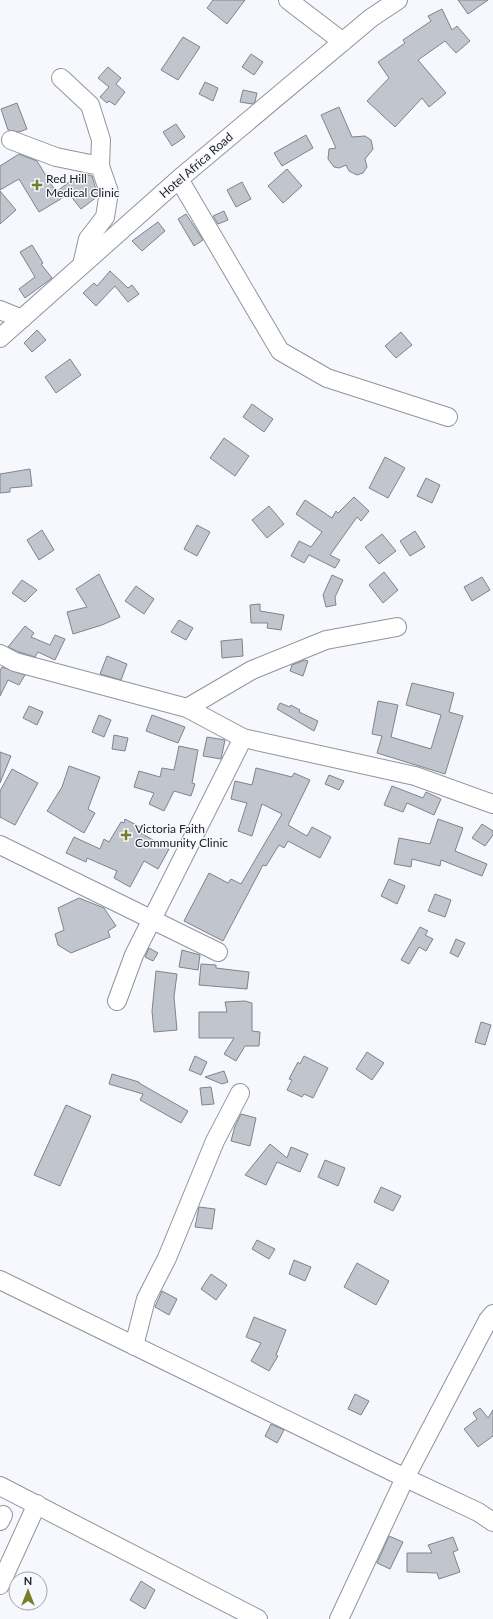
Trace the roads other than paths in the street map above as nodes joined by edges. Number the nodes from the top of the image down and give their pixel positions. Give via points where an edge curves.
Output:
1 (288, 0) edge
2 (398, 0) edge
3 (343, 42) junction
4 (61, 78) dead end
5 (11, 140) dead end
6 (100, 166) junction
7 (179, 179) junction
8 (82, 265) junction
9 (0, 310) edge
10 (22, 319) junction
11 (0, 338) edge
12 (448, 417) dead end
13 (397, 627) dead end
14 (0, 654) edge
15 (187, 708) junction
16 (243, 738) junction
17 (493, 804) edge
18 (0, 845) edge
19 (153, 919) junction
20 (218, 952) dead end
21 (116, 1001) dead end
22 (240, 1093) dead end
23 (0, 1280) edge
24 (493, 1314) edge
25 (134, 1346) junction
26 (405, 1478) junction
27 (0, 1486) edge
28 (37, 1504) junction
29 (493, 1522) edge
30 (5, 1561) edge
31 (0, 1584) edge
32 (258, 1619) edge
33 (339, 1619) edge

1 - 3 street
2 - 3 street, Hotel Africa Road via 371,18
3 - 7 street, Hotel Africa Road
4 - 6 street via 90,105 101,140
5 - 6 street via 56,157
6 - 8 street via 109,192 105,217 88,239
7 - 8 street, Hotel Africa Road
7 - 12 street via 280,351 327,378
8 - 10 street, Hotel Africa Road
9 - 10 street
10 - 11 street, Hotel Africa Road
13 - 15 street via 326,640 252,670
14 - 15 street via 15,662
15 - 16 street
16 - 17 street via 415,776
16 - 19 street
18 - 19 street
19 - 20 street
19 - 21 street via 134,955
22 - 25 street via 215,1141 167,1258 146,1299
23 - 25 street
24 - 26 street
25 - 26 street
26 - 29 street via 478,1512
26 - 33 street
27 - 28 street
28 - 30 street
28 - 32 street
30 - 31 street

